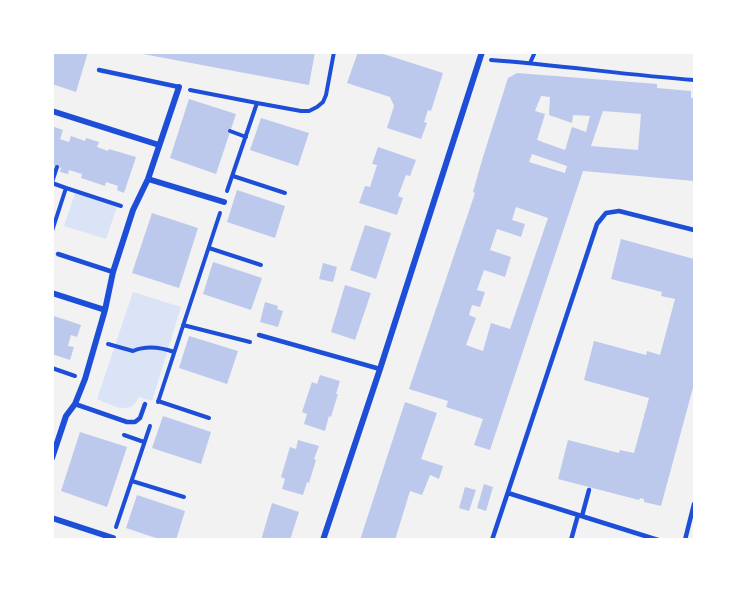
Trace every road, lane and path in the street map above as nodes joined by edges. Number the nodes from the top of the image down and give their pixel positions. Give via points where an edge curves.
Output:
1 (333, 52) edge
2 (535, 52) edge
3 (481, 56) edge
4 (530, 63) junction
5 (99, 70) dead end
6 (694, 80) edge
7 (179, 87) junction
8 (257, 103) junction
9 (52, 111) edge
10 (230, 131) dead end
11 (246, 137) junction
12 (159, 145) junction
13 (57, 167) dead end
14 (233, 176) junction
15 (148, 178) junction
16 (52, 183) edge
17 (66, 188) junction
18 (285, 193) dead end
19 (224, 202) junction
20 (133, 210) junction
21 (694, 230) edge
22 (52, 231) edge
23 (209, 248) junction
24 (58, 254) dead end
25 (261, 265) dead end
26 (113, 272) junction
27 (52, 293) edge
28 (105, 310) junction
29 (183, 325) junction
30 (259, 335) joint
31 (96, 339) junction
32 (174, 352) junction
33 (52, 368) edge
34 (380, 369) junction
35 (85, 379) junction
36 (158, 401) junction
37 (75, 404) junction
38 (145, 404) dead end
39 (154, 411) dead end
40 (209, 418) dead end
41 (151, 422) dead end
42 (56, 437) edge
43 (52, 459) edge
44 (132, 481) junction
45 (589, 490) dead end
46 (508, 494) junction
47 (184, 498) dead end
48 (694, 504) edge
49 (580, 516) junction
50 (52, 518) edge
51 (113, 538) edge
52 (323, 540) edge
53 (492, 540) edge
54 (572, 540) edge
55 (658, 540) edge
56 (685, 540) edge

1 - 8 path via 326,95 317,107 301,111
2 - 4 path
3 - 4 path
3 - 34 street
4 - 6 path
5 - 7 lane
7 - 8 path
7 - 12 street
8 - 11 path
9 - 12 street
10 - 11 path
11 - 14 path
12 - 15 street
13 - 16 path
14 - 18 path
14 - 19 path
15 - 19 street
15 - 20 street
16 - 17 path
17 - 20 path
17 - 22 path
19 - 23 path
20 - 26 street
21 - 46 lane via 619,212 606,213 597,224
23 - 25 path
23 - 29 path
24 - 26 lane
26 - 28 street
27 - 28 street
28 - 31 street
29 - 30 path via 252,343
29 - 32 path
30 - 34 lane
31 - 32 path via 133,351 142,347
31 - 35 street
32 - 36 path
33 - 35 path
34 - 52 street
35 - 37 street
36 - 39 path
36 - 40 path
37 - 38 lane via 135,422
37 - 42 street
41 - 44 path
42 - 43 street
44 - 47 path
44 - 51 path
45 - 49 lane
46 - 49 lane
46 - 53 lane
48 - 56 lane
49 - 54 lane
49 - 55 lane
50 - 51 street

